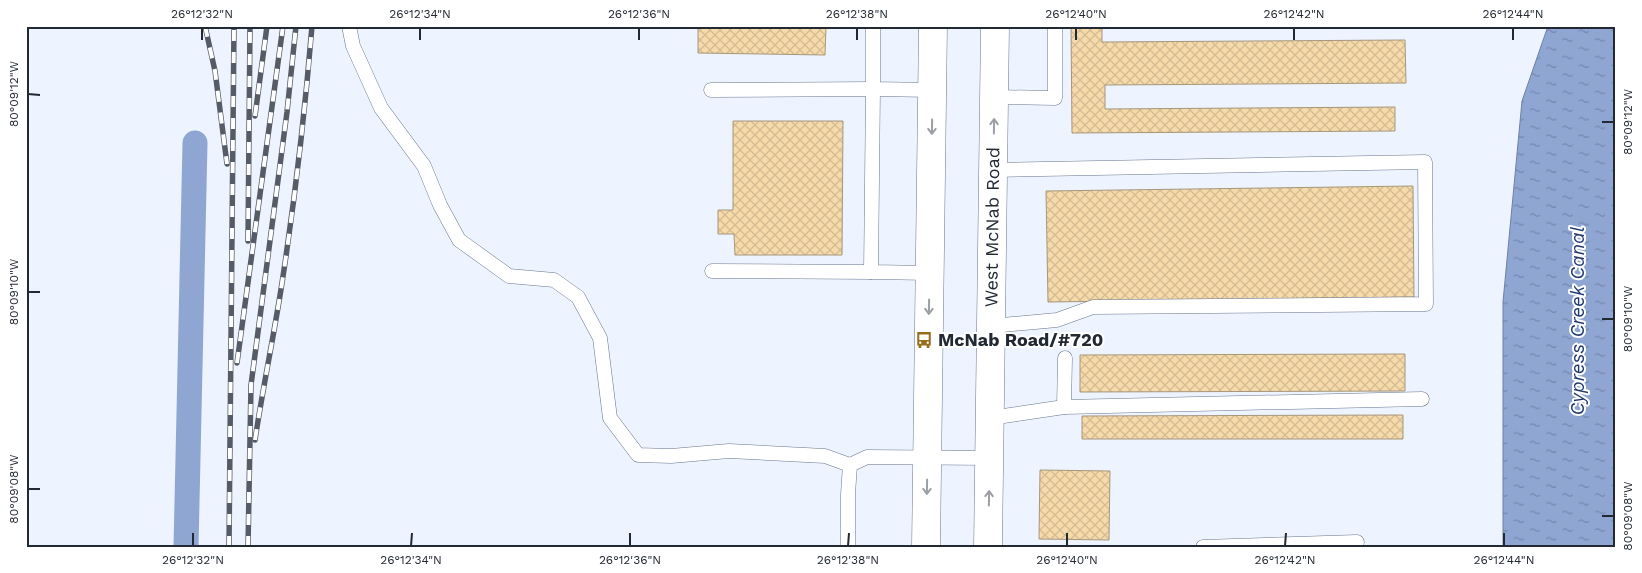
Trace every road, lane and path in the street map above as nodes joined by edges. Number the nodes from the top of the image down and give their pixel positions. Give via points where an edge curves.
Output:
1 (349, 26) edge
2 (873, 26) edge
3 (933, 26) edge
4 (995, 26) edge
5 (1056, 26) edge
6 (873, 89) junction
7 (712, 90) dead end
8 (932, 90) junction
9 (994, 97) junction
10 (993, 170) junction
11 (712, 271) dead end
12 (871, 272) junction
13 (930, 273) junction
14 (991, 326) junction
15 (1065, 358) dead end
16 (1422, 399) dead end
17 (1064, 407) junction
18 (990, 418) junction
19 (927, 457) junction
20 (989, 458) junction
21 (850, 466) junction
22 (1357, 542) dead end
23 (848, 547) edge
24 (926, 547) edge
25 (988, 547) edge
26 (1203, 547) edge

1 - 21 lane via 353,46 381,108 424,166 440,205 460,240 509,276 554,280 578,297 600,338 610,418 638,455 738,451 825,456
2 - 6 lane
3 - 8 main road
4 - 9 main road, West McNab Road
5 - 9 lane via 1055,98
6 - 7 lane
6 - 8 lane
6 - 12 lane
8 -> 13 main road
10 -> 9 main road, West McNab Road
10 - 14 main road, West McNab Road
10 - 14 lane via 1425,162 1426,304 1093,307 1057,320
11 - 12 lane
12 - 13 lane
13 -> 19 main road
14 - 18 main road, West McNab Road
15 - 17 lane
16 - 17 lane
17 - 18 lane
18 - 20 main road, West McNab Road
19 - 20 lane
19 - 21 lane via 868,456
19 -> 24 main road
25 -> 20 main road, West McNab Road
21 - 23 lane
22 - 26 lane

